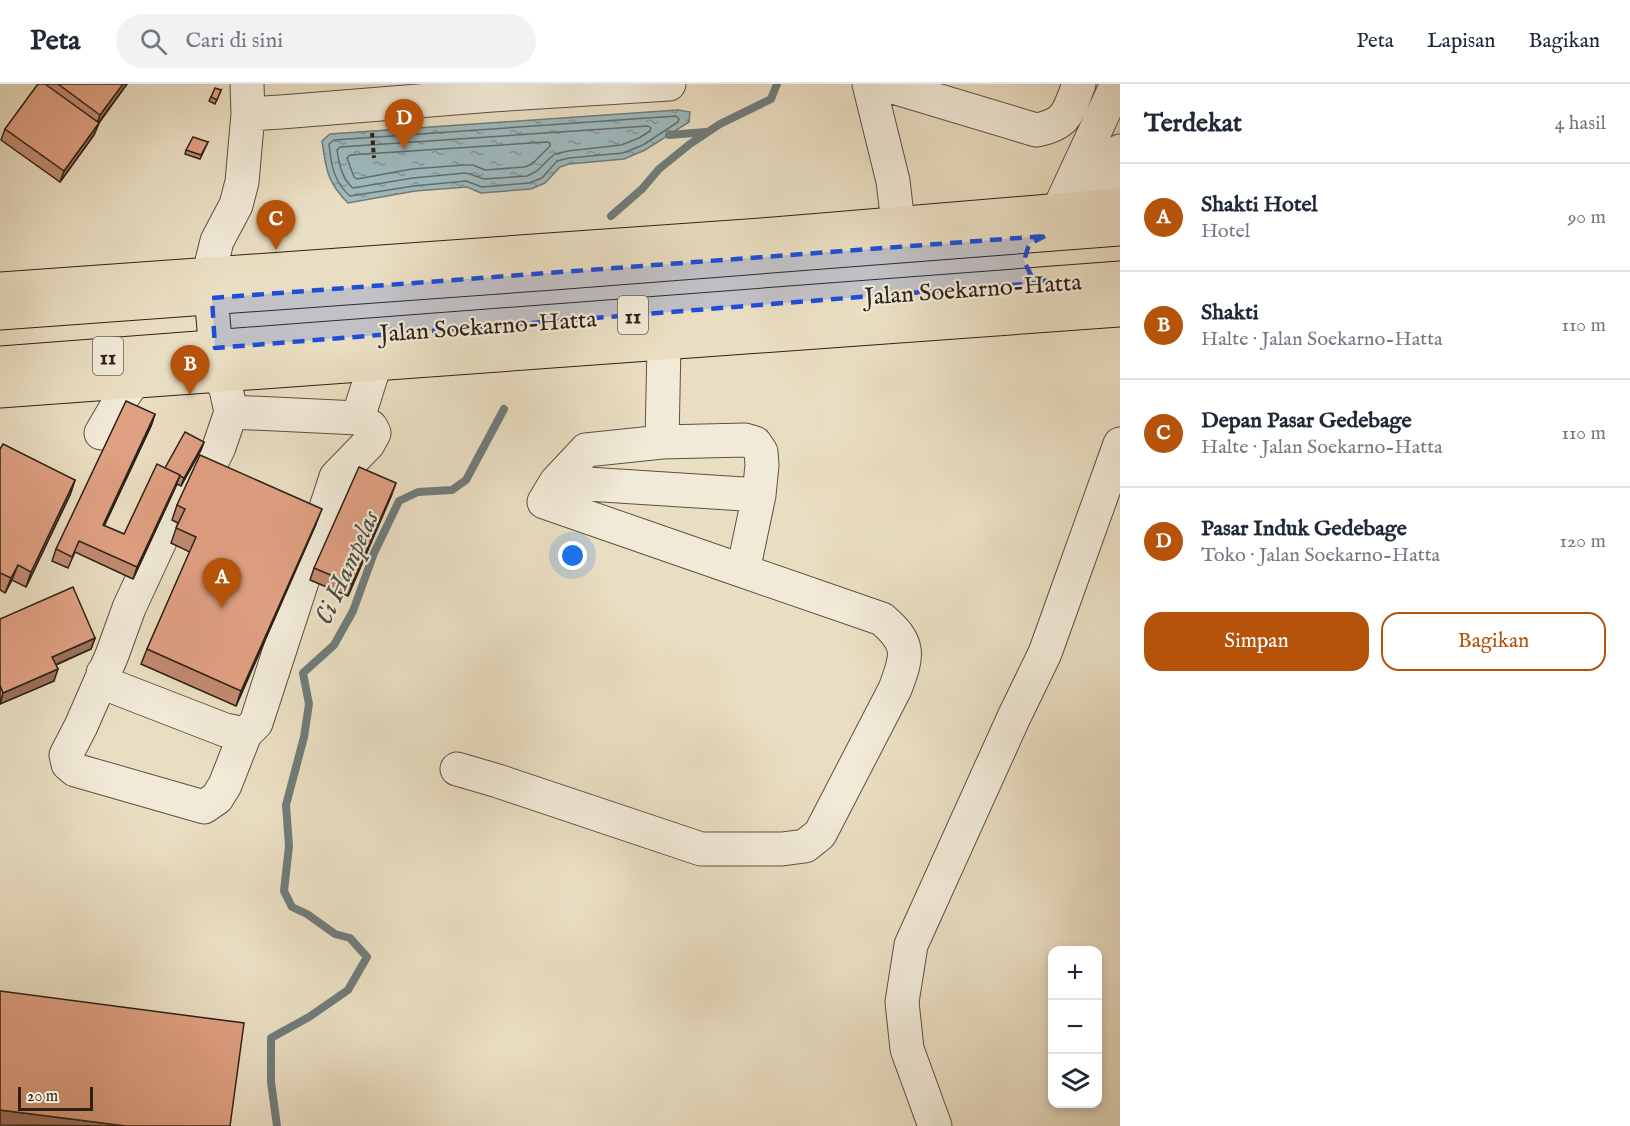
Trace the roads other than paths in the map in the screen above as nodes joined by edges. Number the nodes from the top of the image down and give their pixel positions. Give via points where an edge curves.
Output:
1 (669, 84) edge
2 (869, 84) edge
3 (884, 84) edge
4 (1079, 84) edge
5 (1117, 84) edge
6 (247, 99) edge
7 (1120, 151) edge
8 (1108, 206) edge
9 (898, 223) junction
10 (1051, 223) junction
11 (1120, 229) edge
12 (1120, 278) edge
13 (1050, 282) junction
14 (211, 285) junction
15 (0, 289) edge
16 (1120, 310) edge
17 (0, 314) edge
18 (664, 344) junction
19 (217, 362) junction
20 (0, 363) edge
21 (375, 364) junction
22 (131, 368) junction
23 (0, 391) edge
24 (231, 412) junction
25 (358, 418) junction
26 (101, 433) dead end
27 (662, 442) junction
28 (1120, 444) edge
29 (556, 482) junction
30 (759, 495) junction
31 (743, 571) junction
32 (103, 673) junction
33 (245, 734) junction
34 (457, 770) dead end
35 (936, 1126) edge

1 - 6 street via 281,112
2 - 9 street via 893,181
3 - 4 street via 1036,130 1053,127 1067,114
5 - 10 street
6 - 14 street via 242,182 236,205 217,241
7 - 8 street
8 - 10 main road, Jalan Soekarno-Hatta
9 - 10 main road, Jalan Soekarno-Hatta
9 - 14 main road, Jalan Soekarno-Hatta
10 - 11 main road, Jalan Soekarno-Hatta / 11
10 - 13 main road via 1029,244 1024,261 1032,277
10 - 14 main road, Jalan Soekarno-Hatta / 11
12 - 13 main road, Jalan Soekarno-Hatta / 11
13 - 19 main road, Jalan Soekarno-Hatta / 11
14 - 15 main road, Jalan Soekarno-Hatta
14 - 17 main road, Jalan Soekarno-Hatta / 11
14 - 19 main road
16 - 18 main road, Jalan Soekarno-Hatta
18 - 21 main road, Jalan Soekarno-Hatta
18 - 27 street
19 - 21 main road, Jalan Soekarno-Hatta
19 - 22 main road, Jalan Soekarno-Hatta / 11
19 - 24 street
20 - 22 main road, Jalan Soekarno-Hatta / 11
21 - 25 street
22 - 23 main road, Jalan Soekarno-Hatta
22 - 26 street via 118,404
24 - 25 street
24 - 32 street via 207,472 172,515
25 - 33 street via 374,433 336,477 256,723
27 - 29 street via 586,450
27 - 30 street via 755,443 761,452
28 - 35 street via 1045,653 911,945 902,1002 907,1049
29 - 30 street
29 - 31 street via 544,502
30 - 31 street
31 - 34 street via 882,619 896,630 906,655 895,689 820,834 805,846 701,849
32 - 33 street via 109,685 225,730
32 - 33 street via 66,755 75,770 204,807 217,798 225,785

